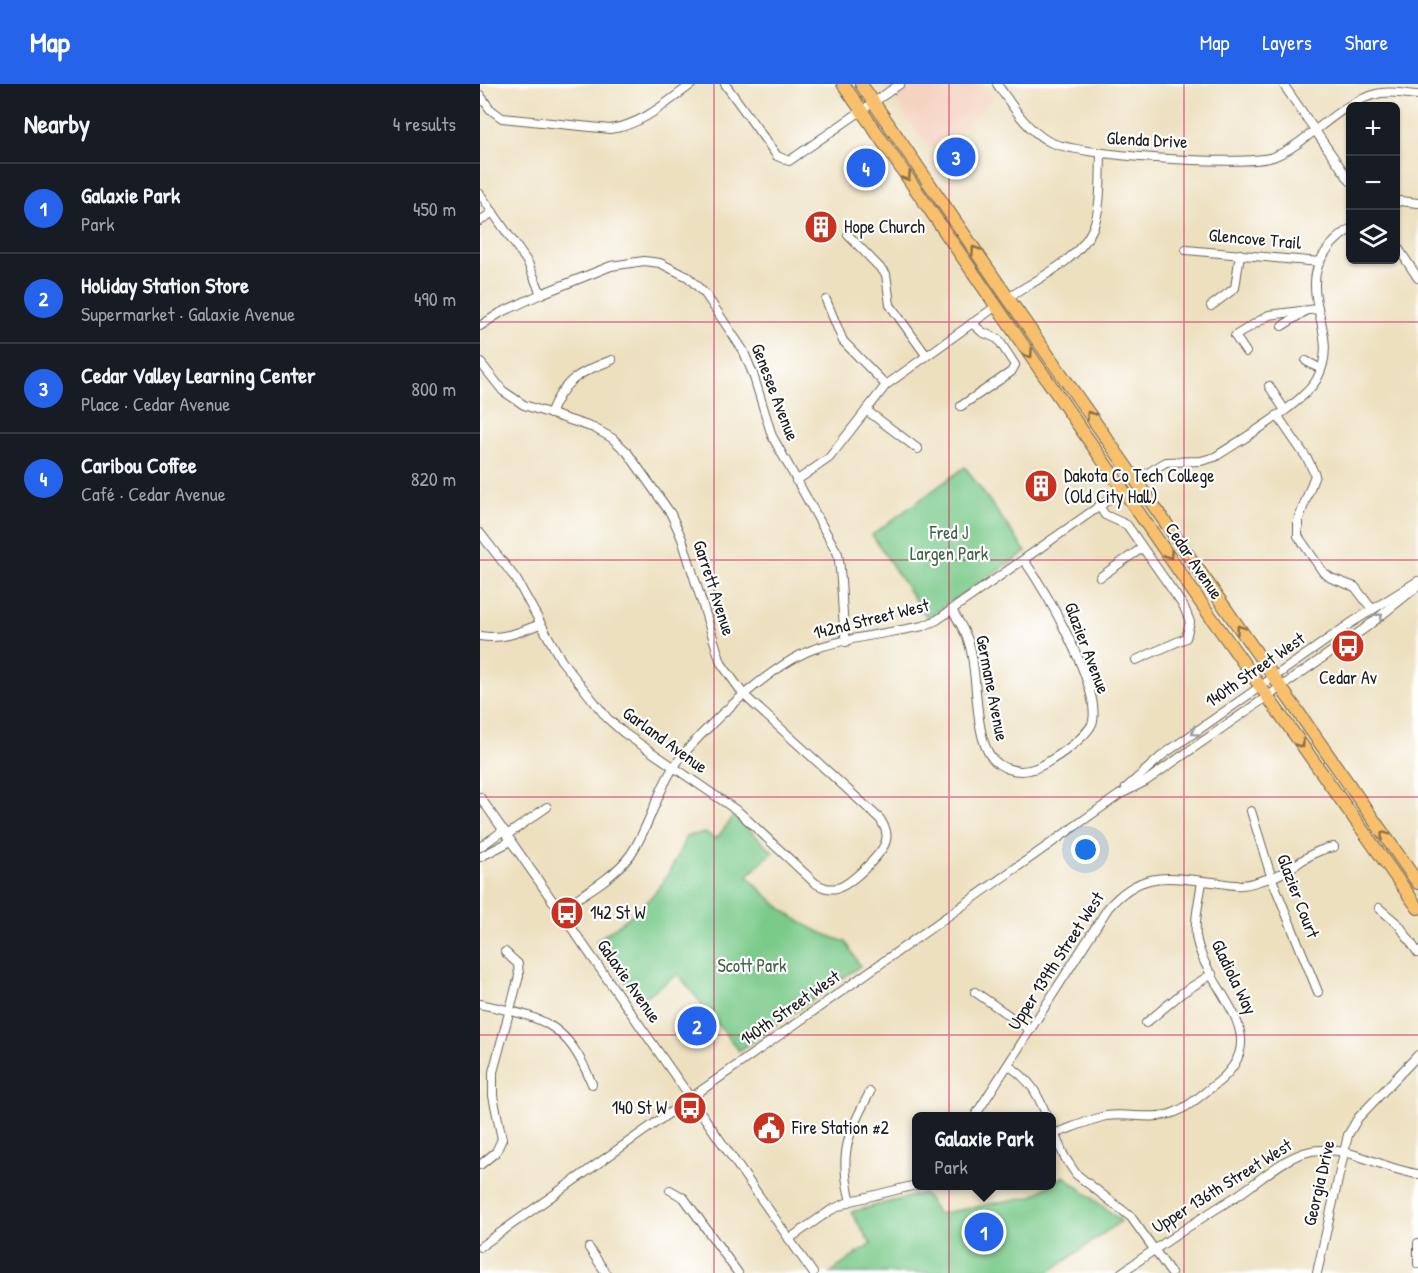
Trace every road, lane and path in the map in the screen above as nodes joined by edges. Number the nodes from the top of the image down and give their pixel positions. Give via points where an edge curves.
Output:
1 (692, 84) edge
2 (725, 84) edge
3 (843, 84) edge
4 (861, 84) edge
5 (900, 84) edge
6 (997, 84) edge
7 (1283, 84) edge
8 (480, 95) edge
9 (1418, 95) edge
10 (874, 102) junction
11 (862, 111) junction
12 (1315, 130) junction
13 (1101, 154) junction
14 (1346, 175) edge
15 (480, 194) edge
16 (1400, 201) edge
17 (1418, 203) edge
18 (493, 212) junction
19 (480, 221) edge
20 (1346, 232) edge
21 (848, 235) dead end
22 (1186, 250) dead end
23 (1400, 252) edge
24 (1240, 254) junction
25 (1320, 261) junction
26 (1418, 278) edge
27 (541, 294) junction
28 (1008, 298) junction
29 (826, 300) dead end
30 (1211, 306) dead end
31 (995, 307) junction
32 (1317, 309) junction
33 (1306, 311) junction
34 (972, 322) junction
35 (480, 326) edge
36 (1282, 326) dead end
37 (1246, 352) dead end
38 (926, 355) junction
39 (612, 360) dead end
40 (1306, 361) dead end
41 (480, 363) edge
42 (1321, 369) junction
43 (886, 385) junction
44 (1269, 386) dead end
45 (961, 406) dead end
46 (866, 410) junction
47 (1280, 412) junction
48 (550, 414) junction
49 (1076, 421) junction
50 (918, 449) dead end
51 (1136, 480) junction
52 (796, 481) junction
53 (1124, 489) junction
54 (1100, 507) junction
55 (480, 533) edge
56 (1174, 534) junction
57 (1142, 548) junction
58 (1024, 560) junction
59 (1100, 577) dead end
60 (1418, 581) edge
61 (1418, 586) edge
62 (1372, 609) junction
63 (951, 610) junction
64 (540, 624) junction
65 (480, 636) edge
66 (846, 642) junction
67 (1136, 660) dead end
68 (1277, 682) junction
69 (1264, 691) junction
70 (744, 695) junction
71 (1040, 766) joint
72 (674, 767) junction
73 (480, 797) edge
74 (548, 807) dead end
75 (1251, 811) dead end
76 (507, 835) junction
77 (480, 847) edge
78 (1334, 848) dead end
79 (879, 854) joint
80 (480, 857) edge
81 (1272, 879) junction
82 (1202, 881) junction
83 (1418, 883) edge
84 (1379, 908) dead end
85 (1418, 908) edge
86 (559, 910) junction
87 (504, 952) dead end
88 (1418, 953) edge
89 (1212, 974) junction
90 (975, 992) dead end
91 (1318, 992) dead end
92 (480, 1004) edge
93 (511, 1011) junction
94 (1146, 1023) dead end
95 (1030, 1030) junction
96 (1418, 1055) edge
97 (1008, 1065) junction
98 (592, 1084) dead end
99 (870, 1092) dead end
100 (691, 1098) junction
101 (978, 1112) edge
102 (1045, 1112) edge
103 (1056, 1130) edge
104 (1056, 1138) edge
105 (1342, 1152) junction
106 (480, 1165) edge
107 (1418, 1174) edge
108 (912, 1186) edge
109 (670, 1190) dead end
110 (851, 1201) junction
111 (789, 1239) junction
112 (1418, 1243) edge
113 (480, 1247) edge
114 (589, 1248) dead end
115 (1154, 1250) junction
116 (1418, 1264) edge
117 (606, 1273) edge
118 (738, 1273) edge
119 (813, 1273) edge
120 (1121, 1273) edge
121 (1171, 1273) edge
122 (1317, 1273) edge

1 - 8 street via 638,122 610,129 502,118 490,110
2 - 11 street via 783,160 793,159
3 - 11 highway, Cedar Avenue
4 - 10 highway, Cedar Avenue
5 - 10 street
6 - 13 street, Glenda Drive via 1018,115 1048,141
7 - 12 street
9 - 12 street, Glenda Drive via 1374,94
10 - 11 street
28 -> 10 highway, Cedar Avenue
11 -> 31 highway, Cedar Avenue
12 - 13 street, Glenda Drive via 1274,156 1252,161
12 - 14 street
13 - 28 street via 1097,214 1090,235 1070,256
15 - 18 street
16 - 17 street
18 - 19 street
18 - 27 street via 528,263
20 - 25 street
21 - 38 street via 886,274 890,305
22 - 24 street, Glencove Trail
23 - 26 street
24 - 25 street, Glencove Trail
24 - 30 street via 1235,288
25 - 32 street via 1314,287
27 - 35 street, Genesee Avenue
27 - 52 street, Genesee Avenue via 629,261 660,264 688,277 706,295 743,350 772,436
51 -> 28 highway, Cedar Avenue
29 - 43 street via 843,341
31 - 34 street
31 -> 49 highway, Cedar Avenue
32 - 33 street
32 - 42 street via 1325,350
33 - 36 street
33 - 37 street via 1269,315 1252,324 1235,336
34 - 38 street
34 - 45 street via 998,339 1015,365 1011,372
38 - 43 street
39 - 48 street via 569,381 557,395
40 - 42 street
41 - 48 street, Garrett Avenue via 503,391 524,405
42 - 47 street via 1308,391
43 - 46 street
44 - 47 street
46 - 50 street
46 - 52 street via 829,458
47 - 51 street via 1215,457 1166,462
47 - 62 street via 1315,471 1298,521 1299,536 1323,572 1355,587
48 - 70 street, Garrett Avenue via 612,438 657,490 682,539 721,663
49 - 51 highway via 1122,472
49 - 53 highway, Cedar Avenue
51 - 56 highway, Cedar Avenue
52 - 66 street, Genesee Avenue via 838,554
53 - 54 street, 142nd Street West
53 - 56 highway via 1133,490 1159,523
53 -> 69 highway, Cedar Avenue
54 - 57 street via 1106,515 1127,525
54 - 58 street, 142nd Street West
55 - 64 street, Garland Avenue via 516,579
68 -> 56 highway, Cedar Avenue
57 - 59 street
57 - 67 street via 1184,607 1190,631 1186,638
58 - 63 street, 142nd Street West
58 - 71 street, Glazier Avenue via 1060,616 1093,701 1093,722 1088,731
60 - 62 street, 140th Street West
68 -> 61 street, 140th Street West via 1364,629
62 - 68 street, 140th Street West
63 - 66 street, 142nd Street West via 923,626
63 - 71 street, Germane Avenue via 971,647 987,752 1011,770
64 - 65 street via 514,634
64 - 72 street, Garland Avenue via 561,660 607,718
66 - 70 street, 142nd Street West via 801,655
68 - 69 street, 140th Street West
83 -> 68 highway, Cedar Avenue
69 -> 85 highway, Cedar Avenue
69 - 100 street, 140th Street West via 1164,754 1119,795
70 - 72 street, 142nd Street West via 694,741
70 - 79 street, Garrett Avenue via 880,819 887,838
72 - 79 street, Garland Avenue via 739,812 825,889 845,886
72 - 86 street, 142nd Street West via 630,855 614,872
73 - 76 street, Galaxie Avenue
74 - 76 street
75 - 81 street, Glazier Court
76 - 77 street
76 - 80 street
76 - 86 street, Galaxie Avenue
78 - 81 street, Upper 139th Street West via 1320,849
81 - 82 street, Upper 139th Street West via 1239,885
81 - 91 street, Glazier Court
82 - 89 street, Gladiola Way via 1196,935
82 - 95 street, Upper 139th Street West via 1157,878 1120,894
84 - 88 street via 1399,925
86 - 100 street, Galaxie Avenue
87 - 93 street via 518,964 519,971
89 - 94 street
89 - 103 street, Gladiola Way via 1242,1034 1240,1056 1229,1075 1171,1114 1106,1116
90 - 95 street
92 - 93 street
93 - 98 street via 540,1019 558,1030 583,1061
93 - 106 street via 494,1072 502,1139 496,1152
95 - 97 street, Upper 139th Street West
96 - 105 street, Georgia Drive via 1358,1118
97 - 101 street, Upper 139th Street West
97 - 102 street via 1035,1089
99 - 110 street via 844,1149 844,1175
100 - 111 street, Galaxie Avenue
100 - 113 street, 140th Street West
104 - 115 street via 1076,1174 1131,1216
105 - 107 street, Upper 136th Street West
105 - 115 street, Upper 136th Street West via 1319,1150 1297,1155
105 - 122 street, Georgia Drive
108 - 110 street
109 - 118 street via 684,1198
110 - 111 street
111 - 119 street, Galaxie Avenue
112 - 116 street
114 - 117 street
115 - 120 street, Upper 136th Street West
115 - 121 street

